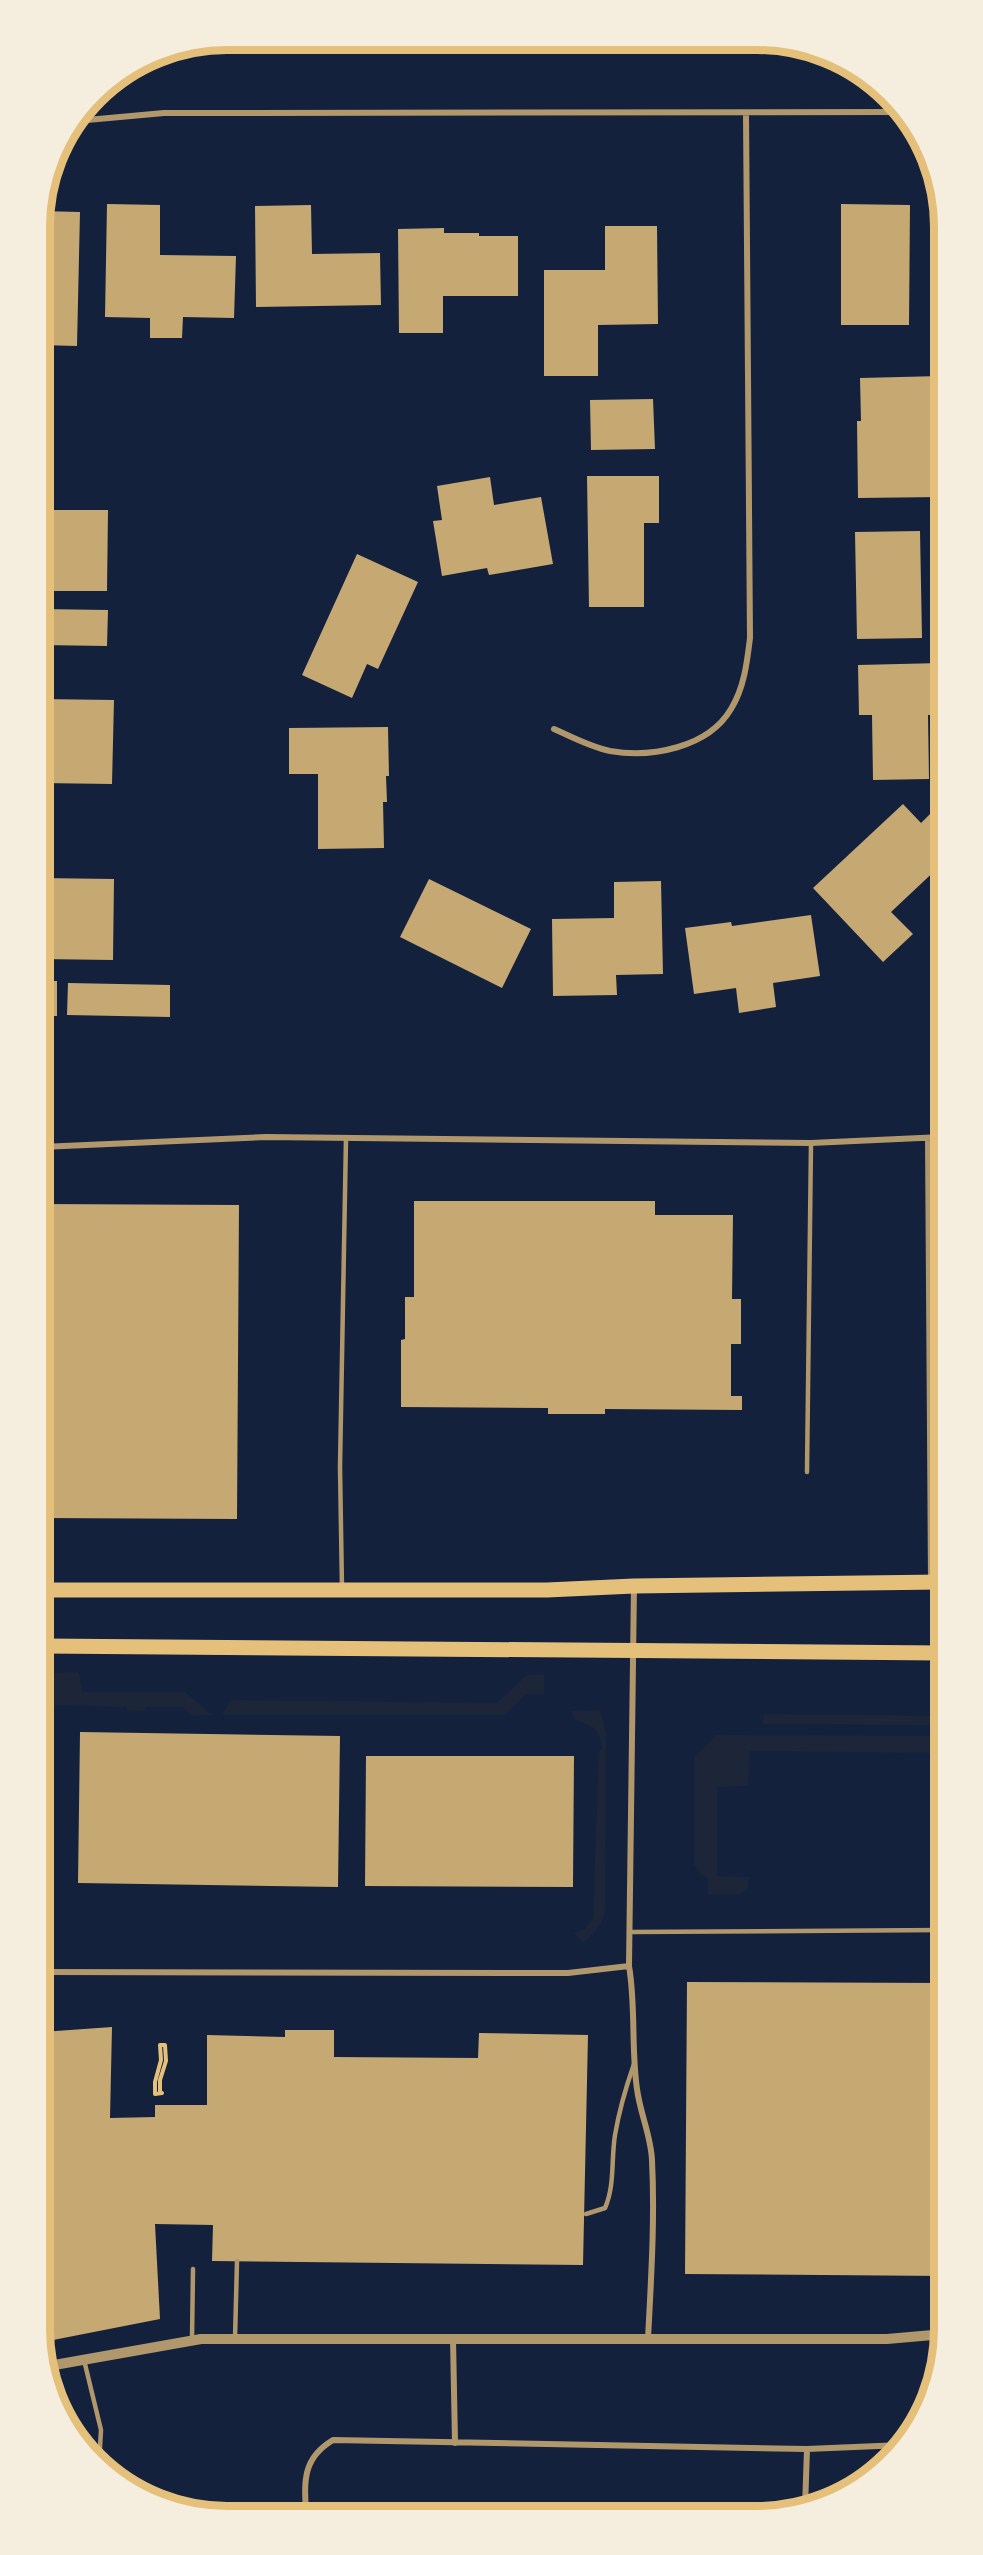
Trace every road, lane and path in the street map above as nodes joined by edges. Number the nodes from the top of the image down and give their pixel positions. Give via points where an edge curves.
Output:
1 (891, 112) edge
2 (746, 114) junction
3 (85, 120) edge
4 (554, 729) dead end
5 (346, 1138) junction
6 (928, 1138) junction
7 (934, 1138) edge
8 (811, 1143) junction
9 (50, 1147) edge
10 (933, 1406) edge
11 (807, 1472) dead end
12 (933, 1582) edge
13 (634, 1586) junction
14 (49, 1590) edge
15 (342, 1590) junction
16 (49, 1646) edge
17 (633, 1651) junction
18 (933, 1653) edge
19 (933, 1930) edge
20 (628, 1932) junction
21 (628, 1966) junction
22 (49, 1972) edge
23 (165, 2045) joint
24 (635, 2061) junction
25 (586, 2214) dead end
26 (237, 2261) dead end
27 (193, 2269) dead end
28 (933, 2335) edge
29 (235, 2339) junction
30 (453, 2339) junction
31 (648, 2339) junction
32 (192, 2340) junction
33 (84, 2360) junction
34 (54, 2365) edge
35 (455, 2442) junction
36 (889, 2446) edge
37 (807, 2449) junction
38 (100, 2452) edge
39 (805, 2498) edge
40 (306, 2506) edge

1 - 2 street
2 - 3 street via 164,113
2 - 4 street via 750,638 742,684 730,711 711,730 669,748 640,753 608,750
5 - 8 street
5 - 9 street via 266,1137
5 - 15 lane via 340,1467
6 - 7 street
6 - 8 street
6 - 10 street
8 - 11 lane
12 - 13 main road
13 - 15 main road
13 - 17 street
14 - 15 main road
16 - 17 main road
17 - 18 main road
17 - 20 street
19 - 20 lane
20 - 21 street
21 - 22 street via 568,1973
21 - 24 street via 633,1992
23 - 23 path via 162,2093 155,2094 160,2045
24 - 25 lane via 615,2137 611,2195 604,2208
24 - 31 street via 652,2159
26 - 29 lane
27 - 32 lane
28 - 31 street via 887,2339
29 - 30 street
29 - 32 street
30 - 31 street
30 - 35 street
32 - 33 street
33 - 34 street
33 - 38 lane via 101,2430
35 - 37 street
35 - 40 street via 333,2440 320,2448 308,2465
36 - 37 street
37 - 39 street

